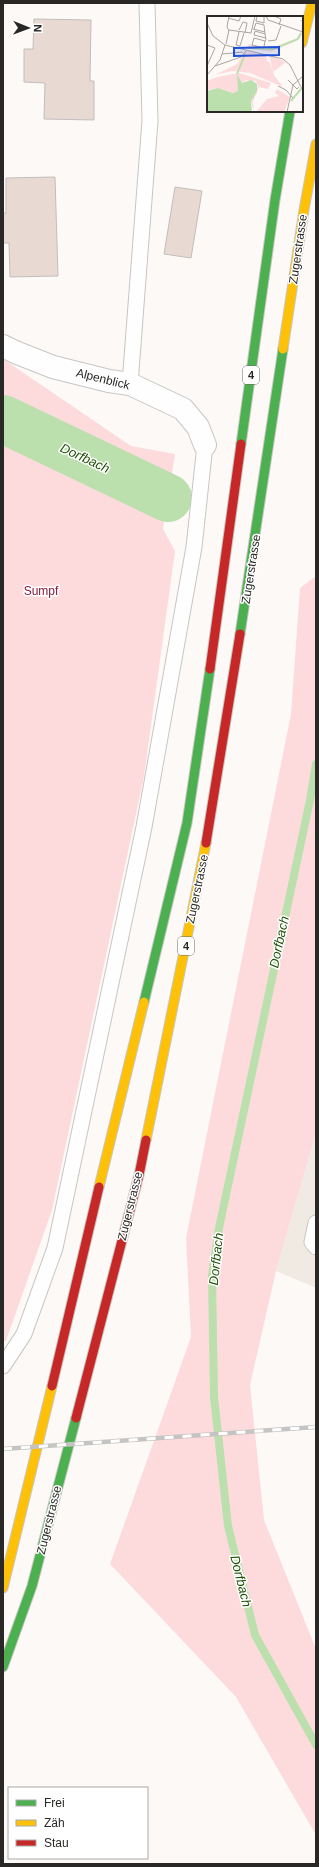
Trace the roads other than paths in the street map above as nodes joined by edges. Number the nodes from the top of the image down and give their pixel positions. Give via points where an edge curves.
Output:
1 (147, 3) edge
2 (308, 3) edge
3 (312, 3) edge
4 (306, 22) junction
5 (303, 38) edge
6 (290, 112) edge
7 (316, 144) edge
8 (316, 190) edge
9 (304, 210) junction
10 (3, 346) edge
11 (130, 384) junction
12 (205, 445) joint
13 (316, 1223) edge
14 (316, 1247) edge
15 (3, 1366) edge
16 (3, 1588) edge
17 (3, 1667) edge

1 - 11 lane via 150,121
2 - 4 main road
3 - 4 main road
4 - 5 main road
6 - 16 main road, Zugerstrasse / 4 via 275,200 187,823
7 - 9 main road, Zugerstrasse / 4
8 - 9 main road
9 - 17 main road, Zugerstrasse / 4 via 210,825 140,1167 32,1586
10 - 11 street, Alpenblick via 53,367
11 - 12 street, Alpenblick via 183,409 198,427
12 - 15 lane via 194,547 144,827 55,1248 24,1334
13 - 14 lane via 312,1242

